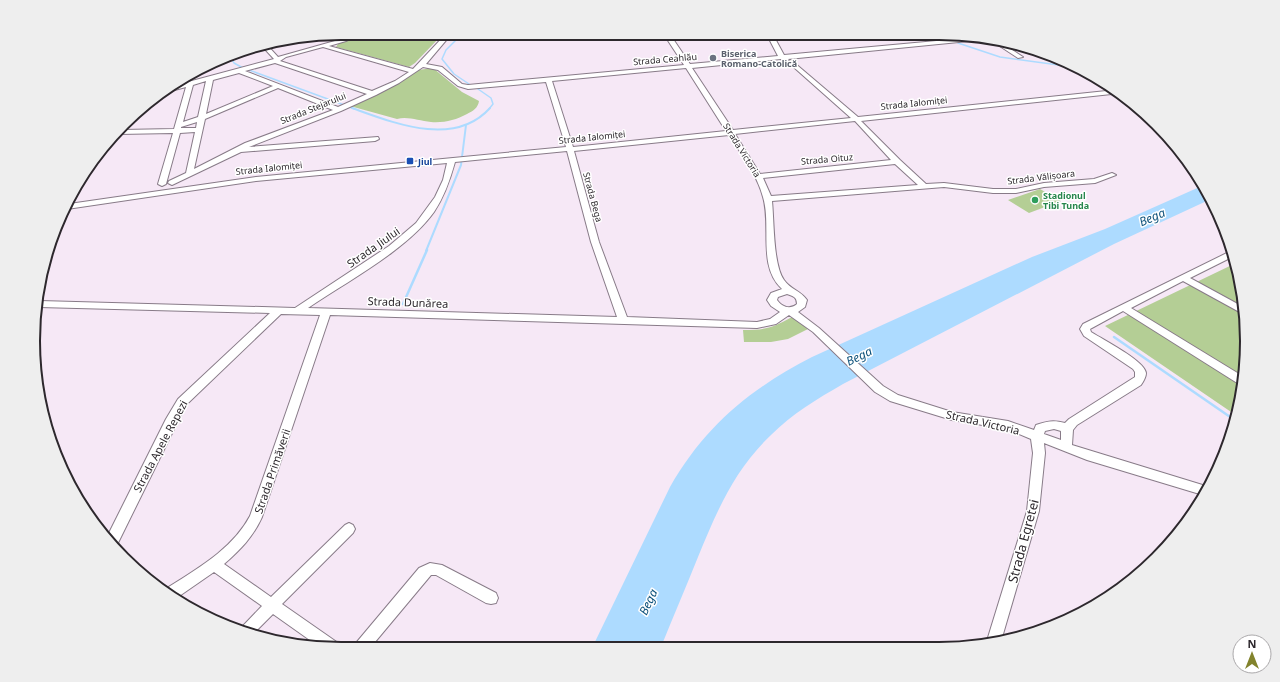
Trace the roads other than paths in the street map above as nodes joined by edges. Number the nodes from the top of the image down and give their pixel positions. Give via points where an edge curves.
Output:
1 (344, 40) edge
2 (443, 40) edge
3 (671, 40) edge
4 (774, 40) edge
5 (957, 41) edge
6 (324, 46) junction
7 (1005, 48) edge
8 (267, 49) edge
9 (785, 57) junction
10 (1020, 57) dead end
11 (276, 60) junction
12 (421, 65) junction
13 (688, 66) junction
14 (240, 71) junction
15 (414, 71) junction
16 (210, 78) junction
17 (548, 79) junction
18 (190, 83) junction
19 (182, 85) edge
20 (278, 86) junction
21 (1109, 93) edge
22 (374, 94) junction
23 (343, 108) junction
24 (201, 118) junction
25 (856, 119) junction
26 (178, 129) junction
27 (199, 130) junction
28 (125, 132) edge
29 (731, 132) junction
30 (375, 139) dead end
31 (570, 149) junction
32 (237, 150) junction
33 (459, 160) junction
34 (897, 162) junction
35 (189, 174) junction
36 (1112, 175) dead end
37 (759, 176) junction
38 (162, 184) junction
39 (924, 186) junction
40 (171, 187) junction
41 (154, 194) junction
42 (768, 199) junction
43 (72, 206) edge
44 (1228, 256) edge
45 (1184, 278) junction
46 (780, 281) junction
47 (777, 292) junction
48 (791, 292) junction
49 (43, 304) edge
50 (776, 306) junction
51 (800, 307) junction
52 (1123, 307) junction
53 (1238, 308) edge
54 (278, 311) junction
55 (297, 311) junction
56 (788, 311) junction
57 (326, 312) junction
58 (623, 320) junction
59 (775, 320) junction
60 (806, 321) junction
61 (1237, 378) edge
62 (1067, 429) junction
63 (1038, 437) junction
64 (1066, 448) junction
65 (1201, 490) edge
66 (349, 529) dead end
67 (114, 537) edge
68 (213, 564) junction
69 (174, 591) edge
70 (491, 598) dead end
71 (272, 605) junction
72 (249, 628) edge
73 (995, 636) edge
74 (323, 641) edge
75 (367, 642) edge

1 - 6 street
2 - 12 street, Strada Stejarului
3 - 13 street, Strada Victoria
4 - 9 street
5 - 9 street, Strada Ceahlău
6 - 11 street
6 - 15 street
7 - 10 street
8 - 11 street
9 - 13 street, Strada Ceahlău
9 - 25 street
11 - 14 street
11 - 22 street
12 - 15 street, Strada Stejarului
12 - 17 street, Strada Ceahlău via 440,68 465,87
13 - 17 street, Strada Ceahlău
13 - 29 street, Strada Victoria
14 - 16 street
14 - 20 street
15 - 22 street, Strada Stejarului
16 - 18 street
16 - 24 street
17 - 31 street, Strada Bega
18 - 19 street
18 - 26 street
20 - 23 street
20 - 24 street
21 - 25 street, Strada Ialomiței
22 - 23 street, Strada Stejarului
23 - 32 street, Strada Stejarului
24 - 26 street
24 - 27 street
25 - 29 street, Strada Ialomiței
25 - 34 street
26 - 27 street
26 - 28 street
26 - 38 street
27 - 35 street
29 - 31 street, Strada Ialomiței
29 - 37 street, Strada Victoria
30 - 32 street
31 - 33 street, Strada Ialomiței
31 - 58 street, Strada Bega via 595,242
32 - 35 street, Strada Stejarului
33 - 40 street, Strada Ialomiței
33 - 55 street, Strada Jiului via 424,220 411,234
34 - 37 street, Strada Oituz
34 - 39 street
35 - 40 street, Strada Stejarului
36 - 39 street, Strada Vălișoara via 1095,181 1044,185 1012,192 955,186
37 - 42 street, Strada Victoria
38 - 40 street, Strada Stejarului
38 - 41 street via 152,189
39 - 42 street, Strada Vălișoara
40 - 41 street, Strada Ialomiței
41 - 43 street, Strada Ialomiței
42 - 46 street, Strada Victoria via 772,260
44 - 45 street
45 - 52 street
45 - 53 street
46 - 47 street
46 - 48 street, Strada Victoria
47 - 48 street
47 - 50 street via 772,297
48 - 51 street via 802,300
49 - 54 street, Strada Dunărea
50 - 56 street
50 - 59 street
51 - 56 street
51 - 60 street, Strada Victoria
52 - 61 street
52 - 62 street via 1086,326 1085,329 1087,334 1137,366 1142,375 1137,382 1073,422
54 - 55 street, Strada Dunărea
54 - 67 street, Strada Apele Repezi via 182,402
55 - 57 street, Strada Dunărea
56 - 59 street, Strada Dunărea
56 - 60 street, Strada Victoria
57 - 58 street, Strada Dunărea
57 - 68 street, Strada Primăverii via 255,521 245,536
58 - 59 street, Strada Dunărea via 757,325
60 - 63 street, Strada Victoria via 879,389 889,395 952,416 1008,425
62 - 63 street via 1047,424 1040,428
62 - 64 street
63 - 64 street, Strada Victoria
63 - 73 street, Strada Egretei via 1033,511
64 - 65 street, Strada Victoria
66 - 71 street
68 - 69 street, Strada Primăverii
68 - 71 street
70 - 75 street via 437,569 430,569 424,572
71 - 72 street
71 - 74 street

